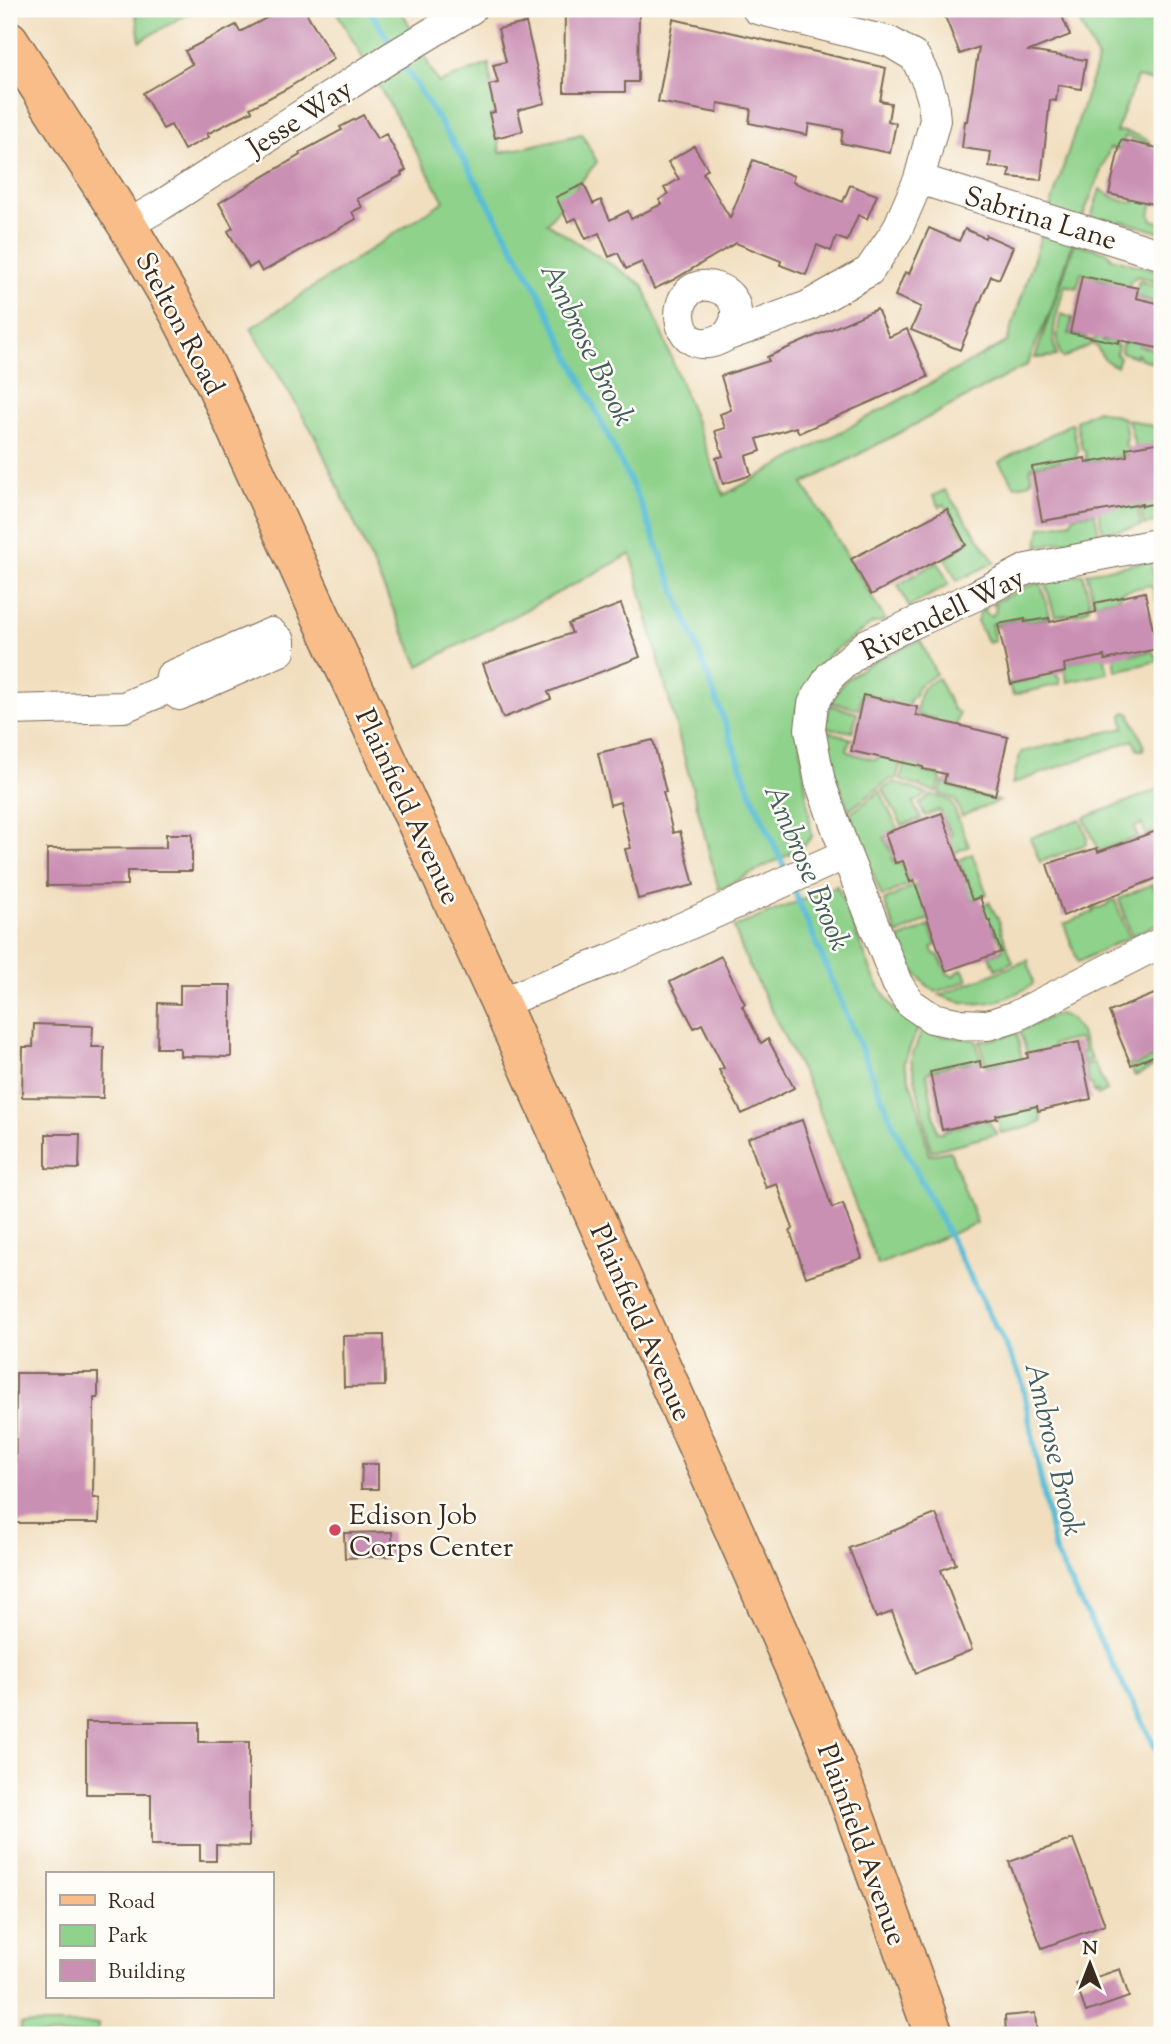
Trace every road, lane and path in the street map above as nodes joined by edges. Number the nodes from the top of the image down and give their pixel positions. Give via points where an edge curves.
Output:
1 (471, 9) edge
2 (757, 9) edge
3 (9, 40) edge
4 (919, 179) junction
5 (127, 225) junction
6 (1162, 255) edge
7 (726, 336) dead end
8 (1162, 542) edge
9 (323, 621) junction
10 (9, 710) edge
11 (846, 854) junction
12 (1162, 942) edge
13 (500, 1003) junction
14 (934, 2035) edge

1 - 5 street, Jesse Way
2 - 4 street via 890,42 915,57 928,81 935,120
3 - 5 main road, Stelton Road
4 - 6 street, Sabrina Lane
4 - 7 street via 897,230 869,271 808,306
5 - 9 main road, Stelton Road via 214,381
8 - 11 street, Rivendell Way via 1027,569 867,644 831,675 813,704 810,729 820,782
9 - 10 street via 280,641 271,633 171,676 169,688 124,707
9 - 13 main road, Plainfield Avenue
11 - 12 street, Rivendell Way via 897,983 910,1003 932,1018 988,1025
11 - 13 street via 612,959
13 - 14 main road, Plainfield Avenue via 824,1735

